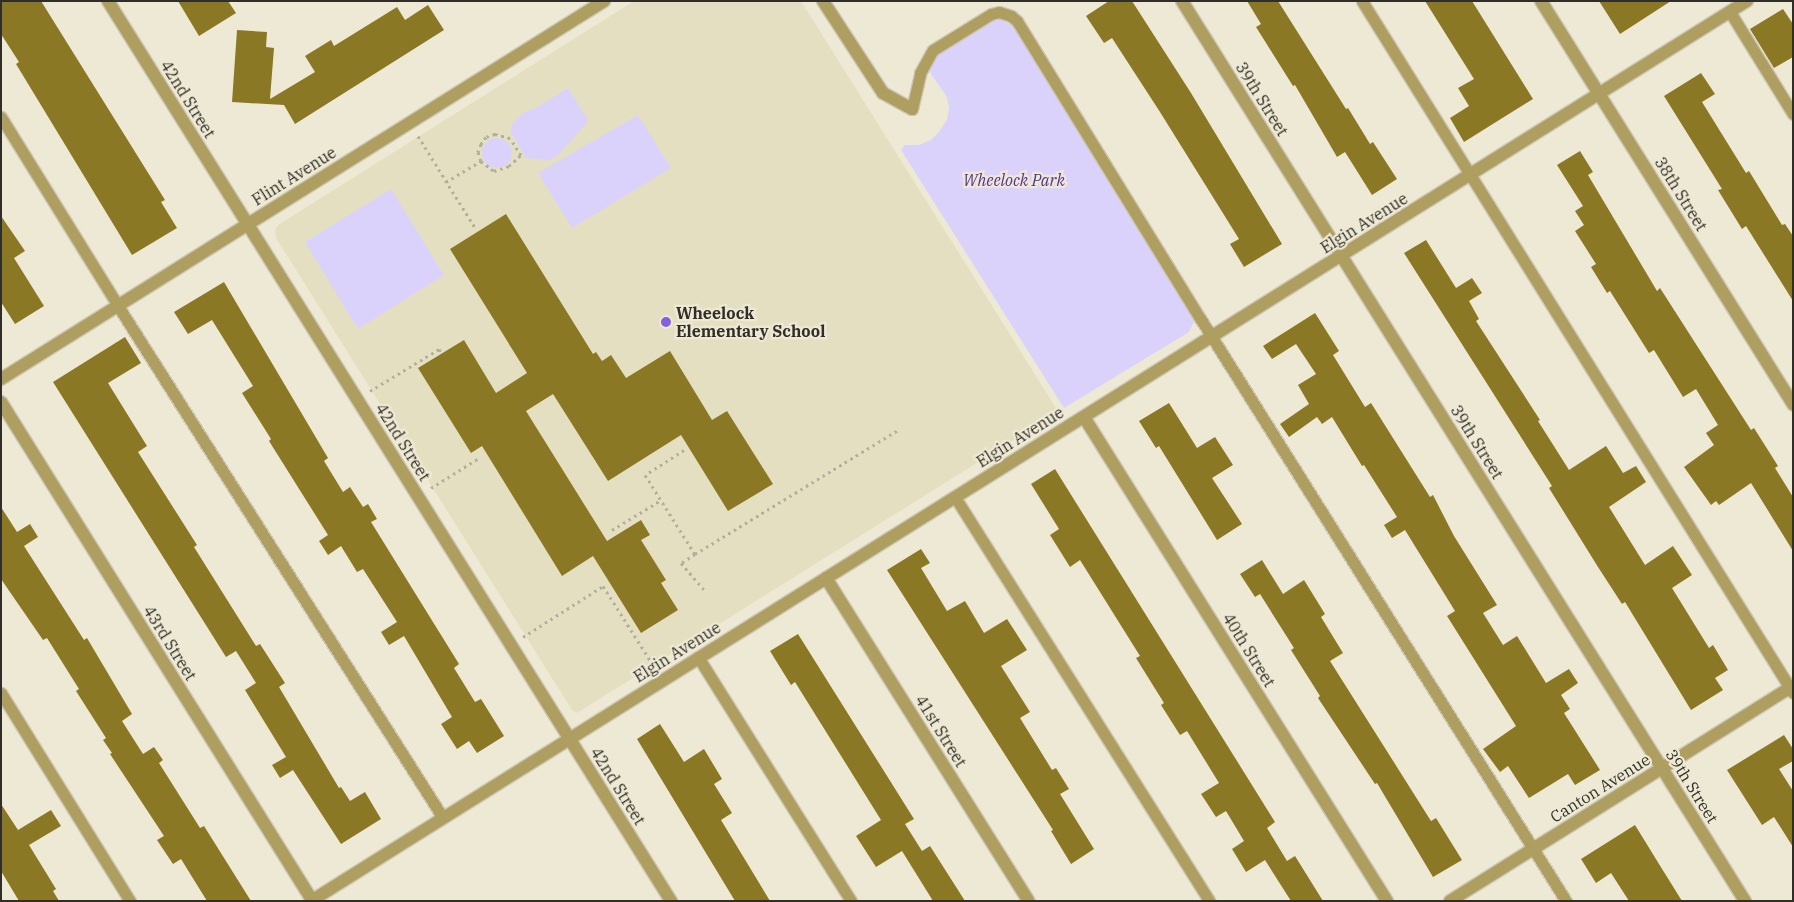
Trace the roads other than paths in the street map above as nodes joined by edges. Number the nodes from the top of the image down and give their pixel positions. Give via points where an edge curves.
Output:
1 (108, 1) edge
2 (604, 1) edge
3 (823, 1) edge
4 (1182, 1) edge
5 (1362, 1) edge
6 (1541, 1) edge
7 (1747, 1) edge
8 (1730, 12) junction
9 (1599, 95) junction
10 (912, 108) joint
11 (1793, 114) edge
12 (1, 118) edge
13 (1472, 175) junction
14 (248, 225) junction
15 (1342, 256) junction
16 (118, 306) junction
17 (1213, 336) junction
18 (1, 379) edge
19 (1, 402) edge
20 (1793, 405) edge
21 (1084, 417) junction
22 (955, 497) junction
23 (826, 578) junction
24 (698, 657) junction
25 (1792, 689) edge
26 (1, 693) edge
27 (569, 739) junction
28 (1662, 768) junction
29 (443, 818) junction
30 (1534, 848) junction
31 (312, 900) edge
32 (130, 901) edge
33 (671, 901) edge
34 (851, 901) edge
35 (1029, 901) edge
36 (1209, 901) edge
37 (1387, 901) edge
38 (1450, 901) edge
39 (1566, 901) edge
40 (1745, 901) edge

1 - 14 street, 42nd Street
2 - 14 street, Flint Avenue
3 - 10 street via 879,89
4 - 15 street, 39th Street
5 - 13 lane
6 - 9 street, 38th Street
7 - 8 street, Elgin Avenue
8 - 9 street, Elgin Avenue
8 - 11 lane
9 - 13 street, Elgin Avenue
9 - 20 street, 38th Street
10 - 17 lane via 920,73 932,50 990,14 999,12 1011,16
12 - 16 lane
13 - 15 street, Elgin Avenue
13 - 25 lane
14 - 16 street, Flint Avenue
14 - 27 street, 42nd Street
15 - 17 street, Elgin Avenue
15 - 28 street, 39th Street
16 - 18 street, Flint Avenue
16 - 29 lane
17 - 21 street, Elgin Avenue
17 - 30 lane
19 - 31 street, 43rd Street
21 - 22 street, Elgin Avenue
21 - 37 street, 40th Street
22 - 23 street, Elgin Avenue
22 - 36 lane
23 - 24 street, Elgin Avenue
23 - 35 street, 41st Street
24 - 27 street, Elgin Avenue
24 - 34 lane
25 - 28 street, Canton Avenue
26 - 32 lane
27 - 29 street, Elgin Avenue
27 - 33 street, 42nd Street
28 - 30 street, Canton Avenue
28 - 40 street, 39th Street
29 - 31 street, Elgin Avenue
30 - 38 street, Canton Avenue
30 - 39 lane

